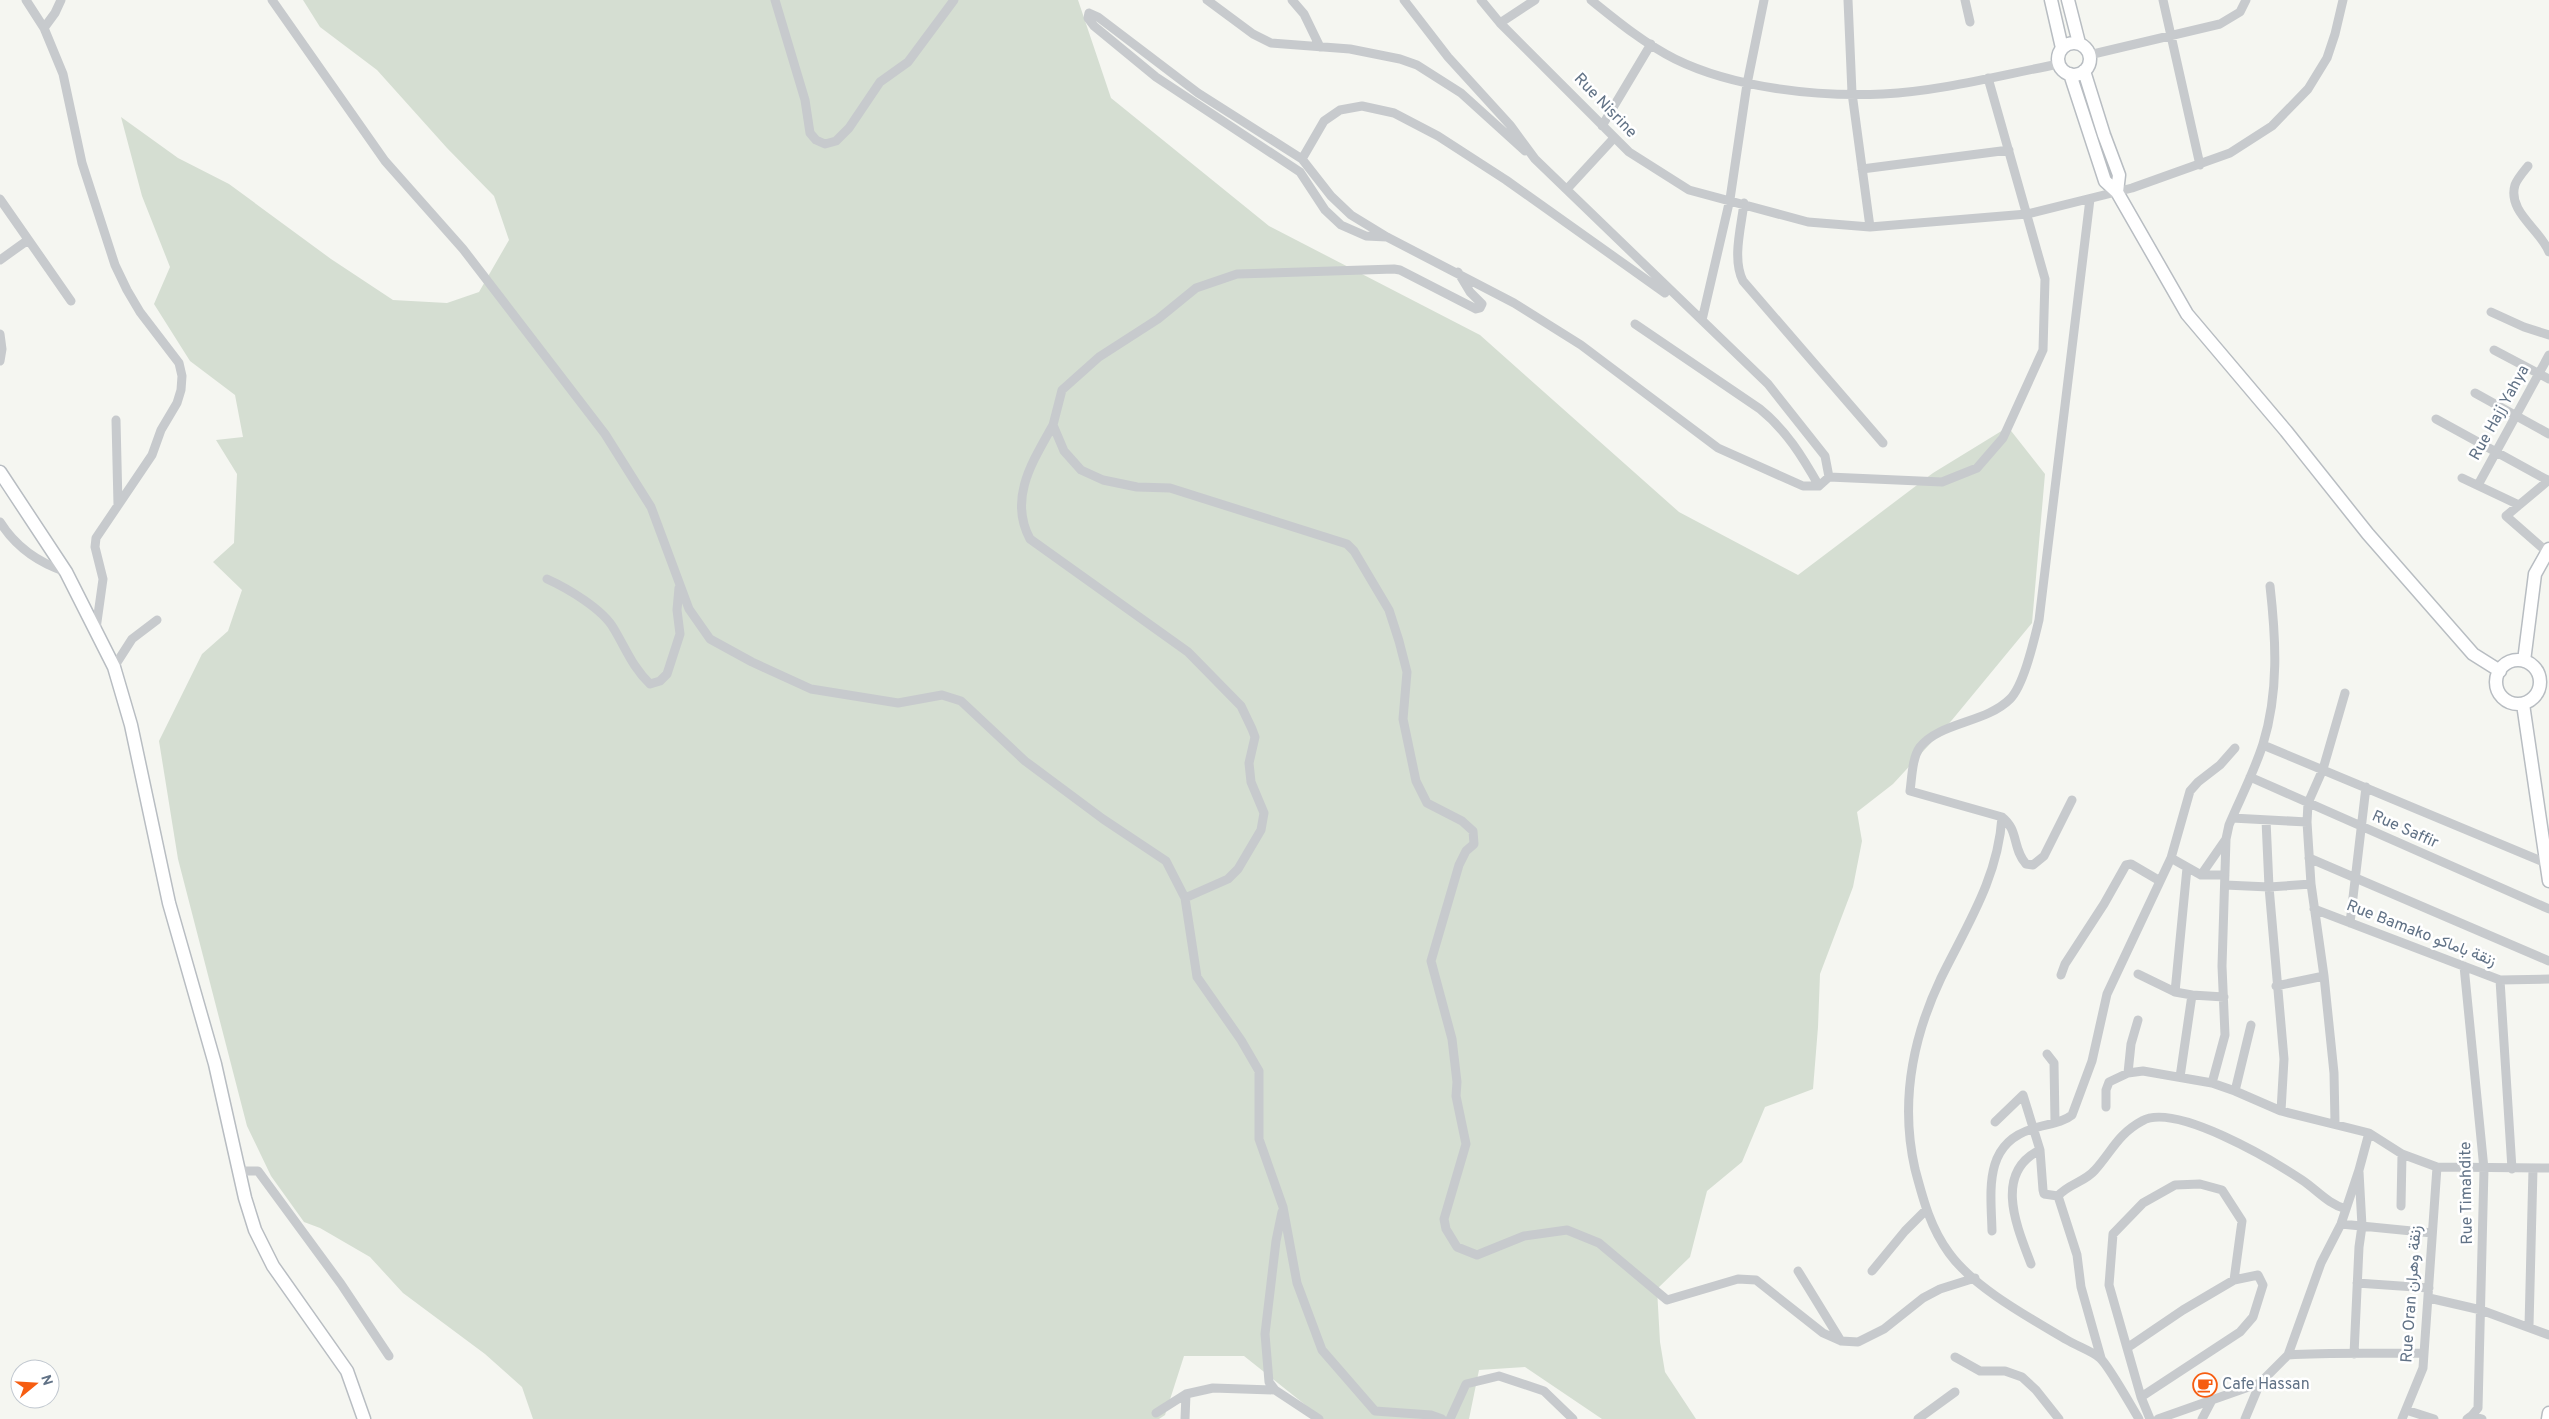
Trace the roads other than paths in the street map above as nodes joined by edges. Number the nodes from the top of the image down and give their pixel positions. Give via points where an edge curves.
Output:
1 (26, 0) edge
2 (61, 0) edge
3 (272, 0) edge
4 (775, 0) edge
5 (954, 0) edge
6 (1207, 0) edge
7 (1292, 0) edge
8 (1404, 0) edge
9 (1481, 0) edge
10 (1535, 0) edge
11 (1591, 0) edge
12 (1764, 0) edge
13 (1848, 0) edge
14 (1964, 0) edge
15 (2051, 0) edge
16 (2068, 0) edge
17 (2163, 0) edge
18 (2246, 0) edge
19 (2343, 0) edge
20 (1970, 22) dead end
21 (1500, 23) junction
22 (44, 28) junction
23 (2171, 34) junction
24 (2079, 43) junction
25 (1651, 44) junction
26 (1320, 47) junction
27 (2062, 48) junction
28 (2089, 55) junction
29 (2059, 64) junction
30 (2084, 71) junction
31 (2070, 74) junction
32 (1988, 78) junction
33 (1748, 84) junction
34 (1852, 93) junction
35 (1602, 126) junction
36 (1614, 138) junction
37 (2009, 150) junction
38 (1302, 159) junction
39 (1535, 159) junction
40 (2200, 165) junction
41 (2528, 166) dead end
42 (1862, 169) junction
43 (1567, 189) junction
44 (2117, 192) junction
45 (0, 199) edge
46 (1730, 199) junction
47 (2090, 199) junction
48 (1744, 203) junction
49 (2027, 214) junction
50 (1870, 227) junction
51 (1387, 237) junction
52 (28, 240) junction
53 (2549, 252) edge
54 (0, 260) edge
55 (1458, 272) junction
56 (71, 302) dead end
57 (1686, 307) junction
58 (2491, 312) dead end
59 (1702, 320) junction
60 (1635, 324) dead end
61 (0, 334) edge
62 (2549, 335) edge
63 (2494, 350) dead end
64 (2549, 355) edge
65 (0, 361) edge
66 (2538, 374) junction
67 (2549, 379) edge
68 (2475, 393) dead end
69 (2517, 414) junction
70 (2436, 419) dead end
71 (116, 420) dead end
72 (1053, 425) junction
73 (2549, 434) edge
74 (1883, 443) dead end
75 (2496, 452) junction
76 (0, 472) edge
77 (1830, 477) junction
78 (2462, 478) dead end
79 (2549, 480) edge
80 (2478, 485) junction
81 (1819, 486) junction
82 (118, 505) junction
83 (2519, 505) junction
84 (0, 522) edge
85 (2547, 550) edge
86 (66, 572) junction
87 (546, 579) dead end
88 (680, 585) junction
89 (2270, 586) dead end
90 (157, 620) dead end
91 (96, 630) junction
92 (2524, 661) junction
93 (114, 667) junction
94 (2500, 671) junction
95 (2544, 692) edge
96 (2345, 693) dead end
97 (2523, 704) junction
98 (2262, 745) junction
99 (2235, 748) dead end
100 (2323, 769) junction
101 (2250, 777) junction
102 (2366, 787) junction
103 (2072, 800) dead end
104 (2308, 803) junction
105 (2002, 817) junction
106 (2232, 818) junction
107 (2266, 820) junction
108 (2307, 822) junction
109 (2361, 827) junction
110 (2226, 839) junction
111 (2170, 858) junction
112 (2309, 858) junction
113 (2546, 863) junction
114 (2187, 868) junction
115 (2200, 875) junction
116 (2225, 875) junction
117 (2355, 878) junction
118 (2160, 881) junction
119 (2549, 881) edge
120 (2311, 884) junction
121 (2225, 885) junction
122 (2268, 887) junction
123 (1185, 898) junction
124 (2314, 909) junction
125 (2549, 909) edge
126 (2350, 923) junction
127 (2549, 961) edge
128 (2464, 966) junction
129 (2138, 974) dead end
130 (2061, 975) dead end
131 (2324, 976) junction
132 (2549, 979) edge
133 (2500, 980) junction
134 (2276, 986) junction
135 (2175, 992) junction
136 (2192, 995) junction
137 (2224, 997) junction
138 (2138, 1020) dead end
139 (2251, 1025) dead end
140 (2047, 1054) dead end
141 (2128, 1073) junction
142 (2180, 1077) junction
143 (2212, 1084) junction
144 (2235, 1091) junction
145 (2106, 1107) dead end
146 (2281, 1110) junction
147 (1995, 1122) dead end
148 (2056, 1122) junction
149 (2335, 1123) junction
150 (2035, 1128) junction
151 (2369, 1133) junction
152 (2040, 1150) junction
153 (2402, 1154) junction
154 (2438, 1167) junction
155 (2549, 1168) edge
156 (2484, 1169) junction
157 (2512, 1169) junction
158 (2533, 1169) junction
159 (240, 1170) junction
160 (2359, 1170) junction
161 (2058, 1196) junction
162 (2401, 1206) dead end
163 (1283, 1207) junction
164 (2346, 1210) junction
165 (1925, 1211) junction
166 (2341, 1224) junction
167 (2362, 1226) junction
168 (1992, 1232) dead end
169 (2432, 1234) junction
170 (2030, 1264) dead end
171 (1798, 1271) dead end
172 (1872, 1272) dead end
173 (1975, 1278) junction
174 (2234, 1280) junction
175 (2357, 1283) junction
176 (2429, 1288) junction
177 (2429, 1298) junction
178 (2481, 1310) junction
179 (2529, 1326) junction
180 (2549, 1335) edge
181 (1841, 1341) junction
182 (2127, 1348) junction
183 (2423, 1353) junction
184 (2354, 1354) junction
185 (2288, 1355) junction
186 (389, 1356) dead end
187 (1955, 1357) dead end
188 (2101, 1358) junction
189 (2260, 1383) junction
190 (1275, 1390) junction
191 (1955, 1392) dead end
192 (1186, 1394) junction
193 (2141, 1397) junction
194 (2211, 1402) junction
195 (2406, 1410) junction
196 (1156, 1413) dead end
197 (2549, 1413) edge
198 (2469, 1418) edge
199 (364, 1419) edge
200 (1185, 1419) edge
201 (1320, 1419) edge
202 (1442, 1419) edge
203 (1450, 1419) edge
204 (1572, 1419) edge
205 (1918, 1419) edge
206 (2059, 1419) edge
207 (2139, 1419) edge
208 (2150, 1419) edge
209 (2158, 1419) edge
210 (2202, 1419) edge
211 (2245, 1419) edge
212 (2402, 1419) edge
213 (2434, 1419) edge
214 (2482, 1419) edge
215 (2548, 1419) edge

1 - 22 street
2 - 22 street
3 - 88 street via 386,161 463,249 605,434 651,507
4 - 5 street via 805,100 810,133 825,144 836,141 850,128 880,82 908,62
6 - 26 street via 1253,34 1271,42
7 - 26 street via 1304,14
8 - 39 street
9 - 21 street, Rue Nisrine
10 - 21 street
11 - 25 street
12 - 33 street
13 - 34 street
14 - 20 street
15 - 27 street
16 - 24 street
17 - 23 street
18 - 23 street via 2240,12 2220,24
19 - 40 street, Rue Nisrine via 2327,58 2308,89 2256,137 2230,153
21 - 35 street, Rue Nisrine
22 - 82 street via 63,74 82,163 115,264 140,312 179,363 182,376 177,403 161,430 152,455
23 - 28 street
23 - 40 street
24 - 27 street
24 - 28 street
25 - 33 street via 1675,59
25 - 35 street
26 - 39 street via 1379,54 1417,65 1460,93
27 - 29 street
28 - 30 street
29 - 31 street
29 - 32 street
30 - 31 street
30 - 44 street via 2119,175
31 - 44 street via 2104,181
32 - 34 street via 1883,94
32 - 37 street
33 - 34 street
33 - 46 street
34 - 42 street
35 - 36 street, Rue Nisrine
36 - 43 street
36 - 46 street, Rue Nisrine via 1629,152 1689,190
37 - 42 street
37 - 49 street
38 - 51 street via 1340,205
38 - 51 street via 1198,93 1098,17 1089,14 1094,26 1156,77 1300,172 1325,210 1341,225 1366,236
38 - 57 street via 1324,121 1340,110 1362,106 1394,113 1438,136 1506,180
39 - 43 street
40 - 44 street, Rue Nisrine
41 - 53 street via 2515,184 2514,203 2545,240
42 - 50 street
43 - 57 street
44 - 47 street, Rue Nisrine
44 - 94 street via 2187,314 2286,430 2368,534 2473,654
45 - 52 street
46 - 48 street, Rue Nisrine
46 - 59 street
47 - 49 street, Rue Nisrine
47 - 105 street via 2039,620 2025,670 2011,698 1988,715 1932,736 1920,747 1910,791
48 - 50 street, Rue Nisrine via 1808,222
48 - 74 street via 1737,261 1743,281
49 - 50 street, Rue Nisrine
49 - 77 street via 2045,279 2043,350 2003,438 1977,468 1942,482
51 - 55 street
52 - 54 street
52 - 56 street
55 - 72 street via 1482,304 1480,308 1476,309 1394,269 1237,274 1196,288 1158,319 1099,357 1062,390
55 - 81 street via 1581,345 1718,448 1803,486
57 - 59 street
58 - 62 street
59 - 77 street via 1768,384 1825,456
60 - 81 street via 1779,424
61 - 65 street
63 - 66 street
64 - 66 street, Rue Hajj Yahya
66 - 67 street
66 - 69 street, Rue Hajj Yahya
68 - 69 street
69 - 73 street
69 - 75 street, Rue Hajj Yahya
70 - 75 street
71 - 82 street
72 - 123 street via 1029,467 1019,510 1030,539 1188,652 1241,706 1255,738 1248,762 1264,813 1261,830 1238,869 1228,879
72 - 181 street via 1064,451 1081,470 1103,480 1137,487 1170,488 1347,544 1389,610 1407,672 1402,719 1416,782 1427,803 1462,821 1474,836 1474,844 1458,865 1431,961 1452,1039 1456,1096 1466,1144 1444,1219 1457,1247 1477,1255 1524,1236 1567,1230 1599,1243 1662,1298 1667,1300 1738,1279 1756,1280 1823,1334
75 - 79 street
75 - 80 street, Rue Hajj Yahya
76 - 86 street
77 - 81 street
78 - 80 street
79 - 83 street
80 - 83 street
82 - 91 street via 94,543 103,579
83 - 85 street via 2506,516
84 - 86 street via 27,552 41,562
85 - 92 street via 2535,574
86 - 91 street
87 - 88 street via 568,588 609,621 640,675 650,684 660,682 667,674 680,634 677,610
88 - 123 street via 689,609 710,639 811,688 898,703 942,695 961,701 1025,761 1166,862
89 - 98 street via 2276,637 2275,676
90 - 93 street via 132,639
91 - 93 street
92 - 94 street via 2512,661
92 - 95 street via 2539,673
93 - 159 street via 131,725 169,903 215,1064
94 - 97 street via 2496,682 2501,696 2506,701
95 - 97 street
96 - 100 street
97 - 113 street
98 - 100 street
98 - 101 street
99 - 111 street via 2190,791
100 - 102 street
100 - 104 street
101 - 104 street, Rue Saffir
101 - 106 street
102 - 109 street
102 - 113 street
103 - 105 street via 2044,856 2033,865 2026,864 2021,858 2011,824
104 - 108 street
104 - 109 street, Rue Saffir
105 - 165 street via 2000,838 1984,895 1940,980 1916,1046 1908,1088 1911,1142
106 - 107 street
106 - 110 street
107 - 108 street
107 - 122 street
108 - 112 street
109 - 117 street
109 - 125 street, Rue Saffir
110 - 115 street
110 - 116 street
111 - 114 street
111 - 118 street
112 - 117 street
112 - 120 street
113 - 119 street
114 - 115 street
114 - 135 street
115 - 116 street
116 - 121 street
117 - 126 street
117 - 127 street
118 - 130 street via 2131,864 2126,865
118 - 148 street via 2107,994 2092,1061 2072,1115 2065,1121
120 - 122 street
120 - 124 street
121 - 122 street
121 - 137 street
122 - 134 street
123 - 163 street via 1197,977 1259,1071 1259,1139
124 - 126 street, Rue Bamako زنقة باماكو
124 - 131 street
126 - 128 street, Rue Bamako زنقة باماكو
128 - 133 street, Rue Bamako زنقة باماكو
128 - 156 street, Rue Timahdite
129 - 135 street
131 - 134 street
131 - 149 street via 2334,1073
132 - 133 street, Rue Bamako زنقة باماكو
133 - 157 street
134 - 146 street via 2284,1059
135 - 136 street
136 - 137 street
136 - 142 street
137 - 143 street via 2225,1035
138 - 141 street
139 - 144 street
140 - 148 street via 2054,1063
141 - 142 street
141 - 145 street via 2109,1082
142 - 143 street
143 - 144 street
144 - 146 street
146 - 149 street
147 - 150 street via 2023,1095
148 - 150 street
149 - 151 street
150 - 152 street
150 - 168 street via 2001,1148 1991,1172
151 - 153 street
151 - 160 street
152 - 161 street via 2042,1190 2044,1194
152 - 170 street via 2022,1161 2012,1187 2017,1228
153 - 154 street
153 - 162 street
154 - 156 street
154 - 169 street, Rue Oran زنقة وهران
155 - 158 street
156 - 157 street
156 - 178 street, Rue Timahdite
157 - 158 street
158 - 179 street
159 - 186 street via 258,1171
159 - 199 street via 255,1230 273,1266 347,1371
160 - 164 street
160 - 167 street
161 - 164 street via 2063,1189 2094,1172 2118,1137 2143,1120 2163,1116 2186,1120 2274,1162 2318,1191 2332,1205
161 - 188 street via 2077,1255 2081,1287
163 - 190 street via 1265,1334 1268,1382
163 - 202 street via 1297,1283 1322,1350 1374,1411 1431,1415
164 - 166 street
165 - 172 street
165 - 173 street via 1949,1254
166 - 167 street
166 - 185 street via 2321,1263
167 - 169 street
167 - 175 street
169 - 176 street, Rue Oran زنقة وهران
171 - 181 street
173 - 181 street via 1923,1298 1871,1337 1858,1342
173 - 188 street via 2017,1311
174 - 182 street
174 - 182 street via 2242,1221 2222,1190 2200,1184 2175,1185 2143,1203 2113,1234 2110,1257 2109,1285
174 - 193 street via 2258,1275 2263,1285 2253,1317 2240,1332
175 - 176 street
175 - 184 street
176 - 177 street, Rue Oran زنقة وهران
177 - 178 street
177 - 183 street, Rue Oran زنقة وهران
178 - 179 street
178 - 198 street, Rue Timahdite via 2478,1408
179 - 180 street
182 - 193 street
183 - 184 street
183 - 195 street, Rue Oran زنقة وهران via 2423,1368
184 - 185 street
185 - 189 street
187 - 206 street via 1980,1371 2005,1371 2022,1377
188 - 207 street
189 - 194 street
189 - 211 street
190 - 192 street via 1213,1388
190 - 201 street
191 - 205 street
192 - 196 street
192 - 200 street
193 - 208 street
194 - 209 street
194 - 210 street
195 - 212 street, Rue Oran زنقة وهران
195 - 213 street
197 - 215 street
198 - 214 street
203 - 204 street via 1466,1384 1499,1376 1544,1392

